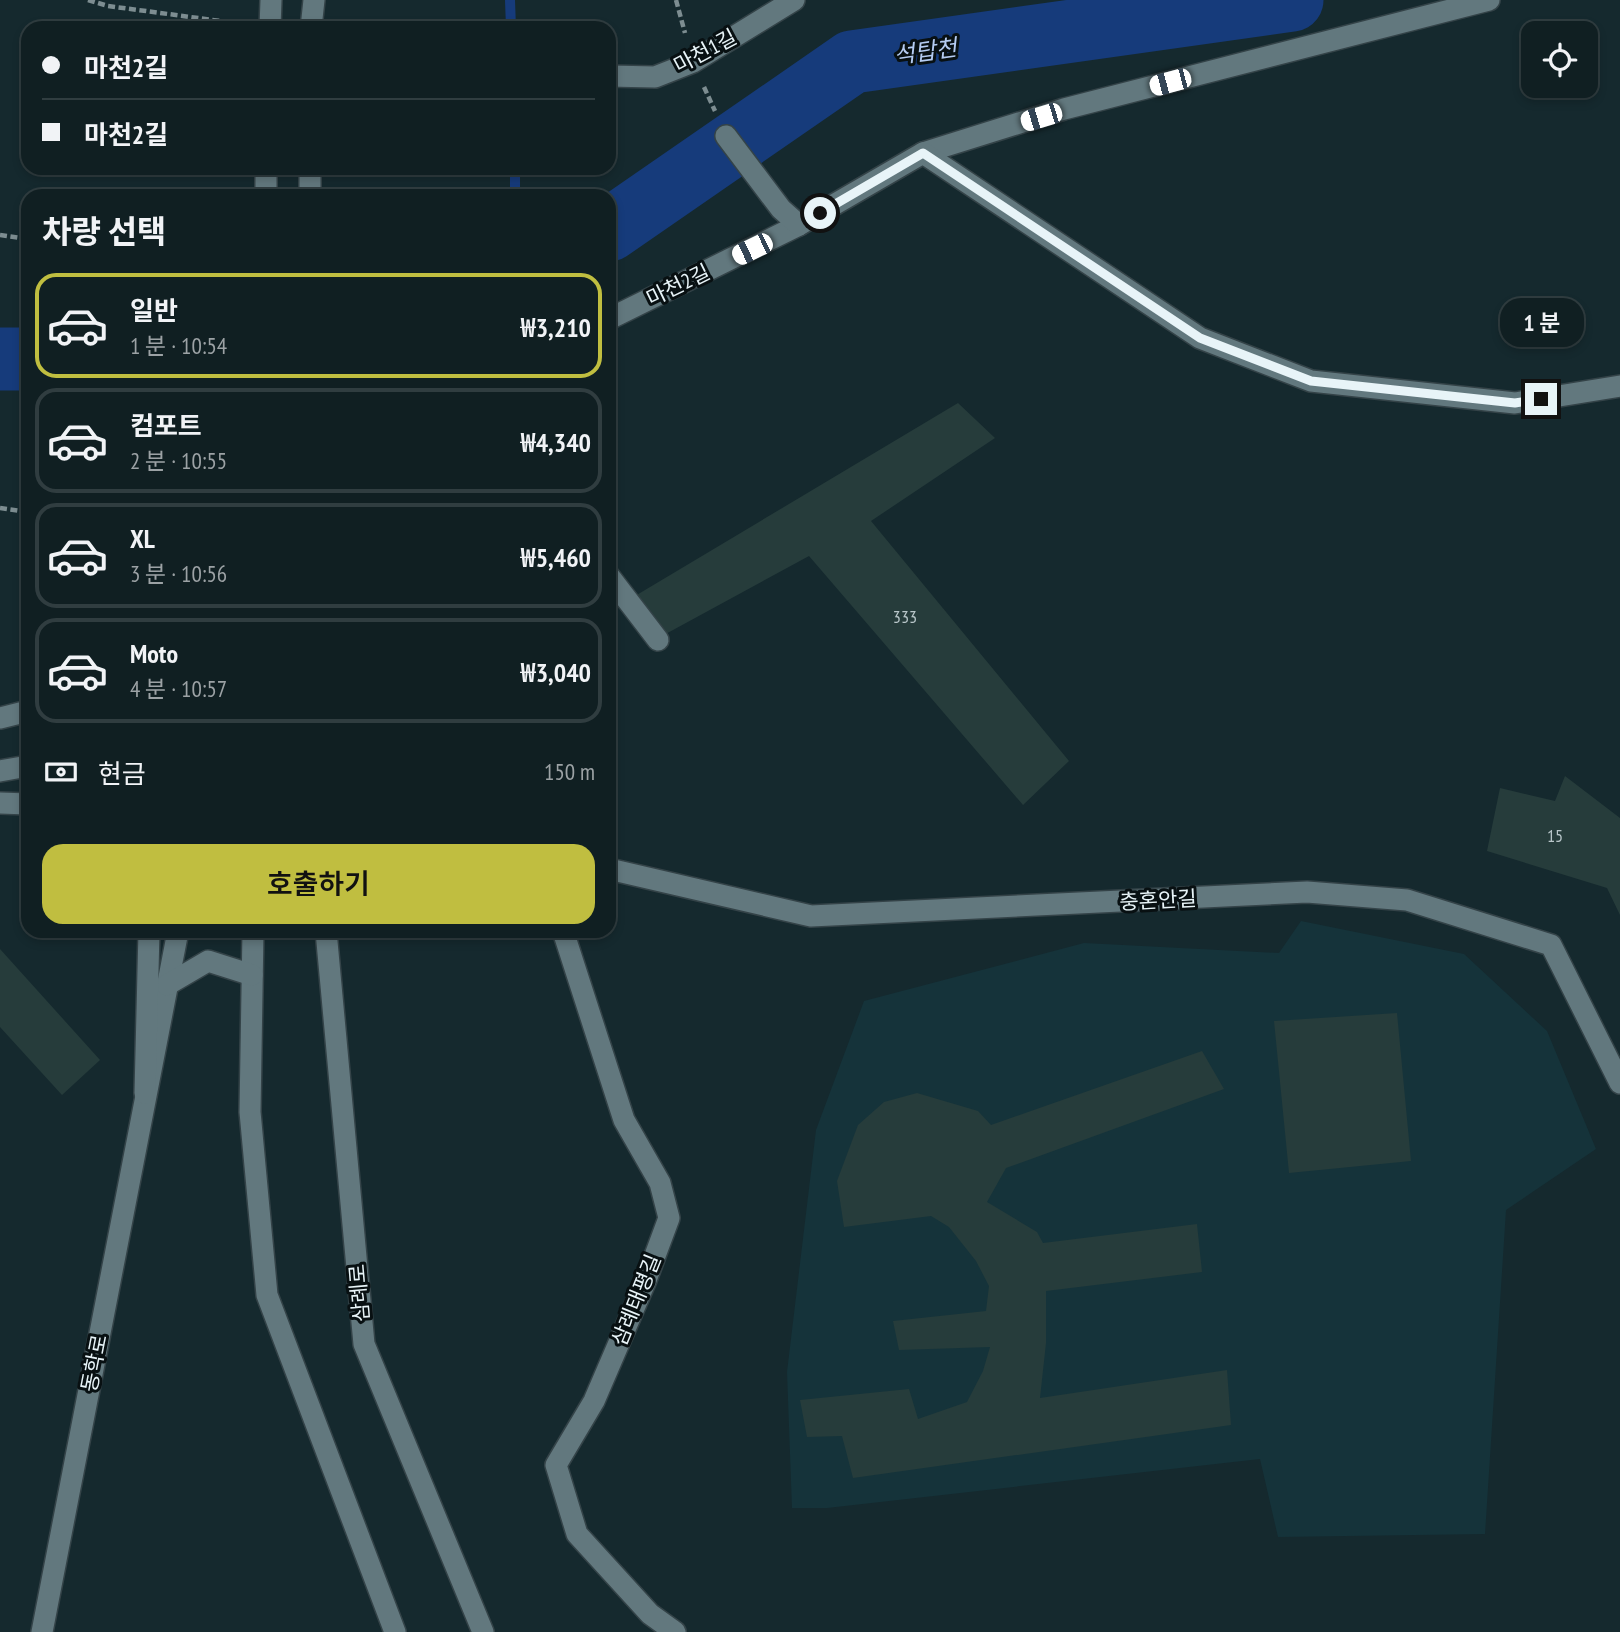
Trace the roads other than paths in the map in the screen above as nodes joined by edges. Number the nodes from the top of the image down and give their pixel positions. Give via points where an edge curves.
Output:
1 (271, 0) edge
2 (314, 0) edge
3 (794, 0) edge
4 (1489, 0) edge
5 (270, 21) edge
6 (312, 21) edge
7 (616, 76) edge
8 (726, 136) dead end
9 (923, 153) junction
10 (799, 225) junction
11 (616, 316) edge
12 (1620, 386) edge
13 (616, 585) edge
14 (658, 640) dead end
15 (21, 713) edge
16 (0, 718) edge
17 (21, 767) edge
18 (0, 771) edge
19 (0, 803) edge
20 (21, 804) edge
21 (616, 871) edge
22 (149, 938) edge
23 (177, 938) edge
24 (253, 938) edge
25 (327, 938) edge
26 (565, 938) edge
27 (252, 975) junction
28 (167, 985) junction
29 (1620, 1083) edge
30 (145, 1093) junction
31 (42, 1632) edge
32 (395, 1632) edge
33 (483, 1632) edge
34 (675, 1632) edge

1 - 5 street
2 - 6 street
3 - 7 street, 마천1길 via 693,62 655,77
4 - 9 street, 마천2길 via 1064,109
8 - 10 street via 781,209
9 - 10 street, 마천2길
9 - 12 street via 1200,338 1311,381 1515,403
10 - 11 street, 마천2길
13 - 14 street
15 - 16 street
17 - 18 street
19 - 20 street
21 - 29 street, 충혼안길 via 811,916 1307,892 1407,900 1551,945
22 - 30 street, 동학로
23 - 28 street, 동학로
24 - 27 street
25 - 33 street, 삼례로 via 364,1344
26 - 34 street, 삼례태평길 via 624,1120 660,1184 669,1218 594,1401 556,1465 578,1534 650,1614
27 - 28 street via 208,961
27 - 32 street via 250,1112 267,1295
28 - 30 street, 동학로
30 - 31 street, 동학로

